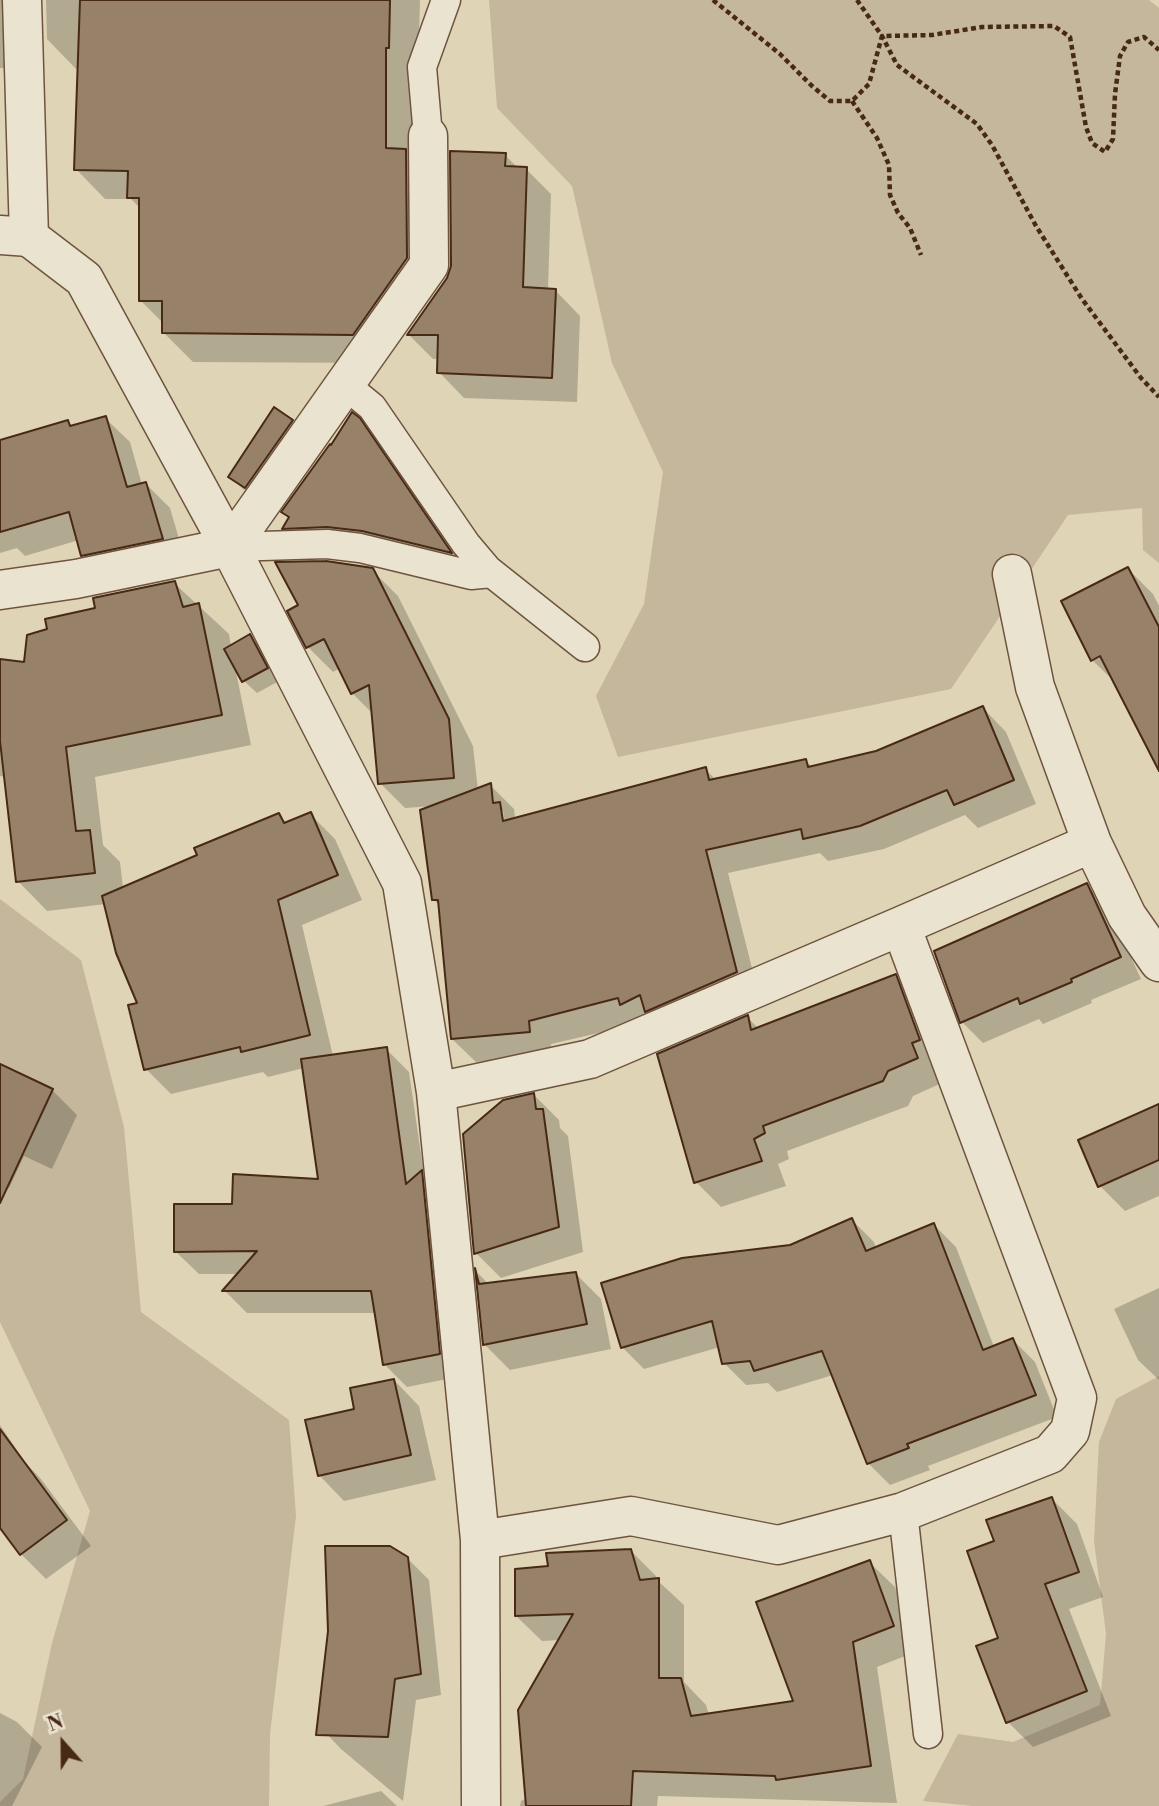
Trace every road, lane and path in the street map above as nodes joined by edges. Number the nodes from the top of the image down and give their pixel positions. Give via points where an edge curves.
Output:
1 (22, 0) edge
2 (446, 0) edge
3 (713, 0) edge
4 (857, 0) edge
5 (882, 36) junction
6 (1159, 50) edge
7 (852, 101) junction
8 (428, 136) joint
9 (15, 236) edge
10 (921, 255) dead end
11 (344, 384) junction
12 (1159, 397) edge
13 (230, 547) junction
14 (492, 573) junction
15 (1012, 574) dead end
16 (0, 590) edge
17 (586, 647) dead end
18 (1092, 843) junction
19 (901, 926) junction
20 (1159, 961) edge
21 (436, 1092) junction
22 (903, 1513) junction
23 (480, 1540) junction
24 (928, 1734) dead end
25 (481, 1806) edge

1 - 9 street
2 - 8 lane via 422,67
3 - 7 path via 830,101
4 - 5 path
5 - 6 path via 1054,26 1070,37 1086,127 1093,143 1105,152 1113,139 1120,56 1128,43 1144,37
5 - 7 path via 869,84
5 - 12 path via 897,65 977,124 1082,299
7 - 10 path via 877,138 889,165 890,195
8 - 11 street via 429,265
9 - 13 street via 84,279
11 - 13 street
11 - 14 lane via 372,407 466,544
13 - 14 lane via 327,544 471,575
13 - 16 street
13 - 21 street via 402,883
14 - 17 lane
15 - 18 street via 1035,687
18 - 19 street
18 - 20 street via 1127,916
19 - 21 street via 590,1059
19 - 22 street via 1077,1398 1070,1431 1050,1454
21 - 23 street
22 - 23 street via 778,1545 631,1516
22 - 24 lane
23 - 25 street

